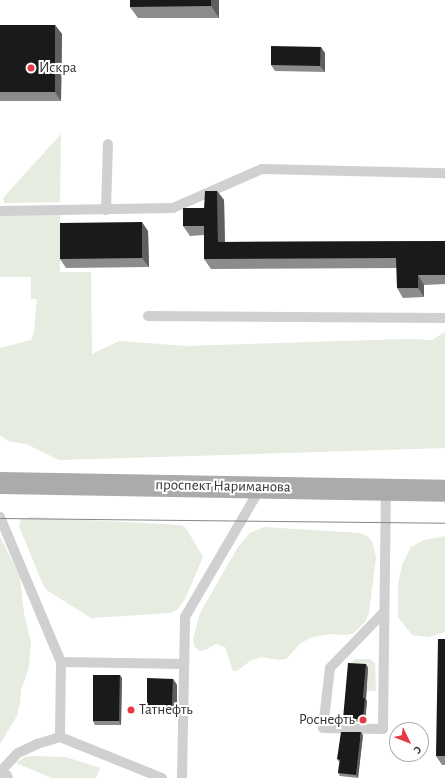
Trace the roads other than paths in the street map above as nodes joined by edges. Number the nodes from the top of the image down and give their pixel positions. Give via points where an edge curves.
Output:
1 (108, 144) dead end
2 (445, 173) edge
3 (106, 210) junction
4 (0, 211) edge
5 (148, 316) dead end
6 (445, 318) edge
7 (0, 483) edge
8 (261, 487) junction
9 (386, 490) junction
10 (445, 491) edge
11 (0, 517) edge
12 (384, 612) junction
13 (61, 662) junction
14 (184, 664) junction
15 (60, 737) junction
16 (0, 772) edge
17 (162, 778) edge
18 (182, 778) edge

1 - 3 lane
2 - 3 lane via 262,169 173,208
3 - 4 lane
5 - 6 lane
7 - 8 main road, проспект Нариманова
8 - 9 main road, проспект Нариманова
8 - 14 lane via 185,617
9 - 10 main road, проспект Нариманова
9 - 12 lane
11 - 13 lane
12 - 12 lane via 383,729 323,728 330,668
13 - 14 lane
13 - 15 lane
14 - 18 lane
15 - 16 lane via 18,753
15 - 17 lane

